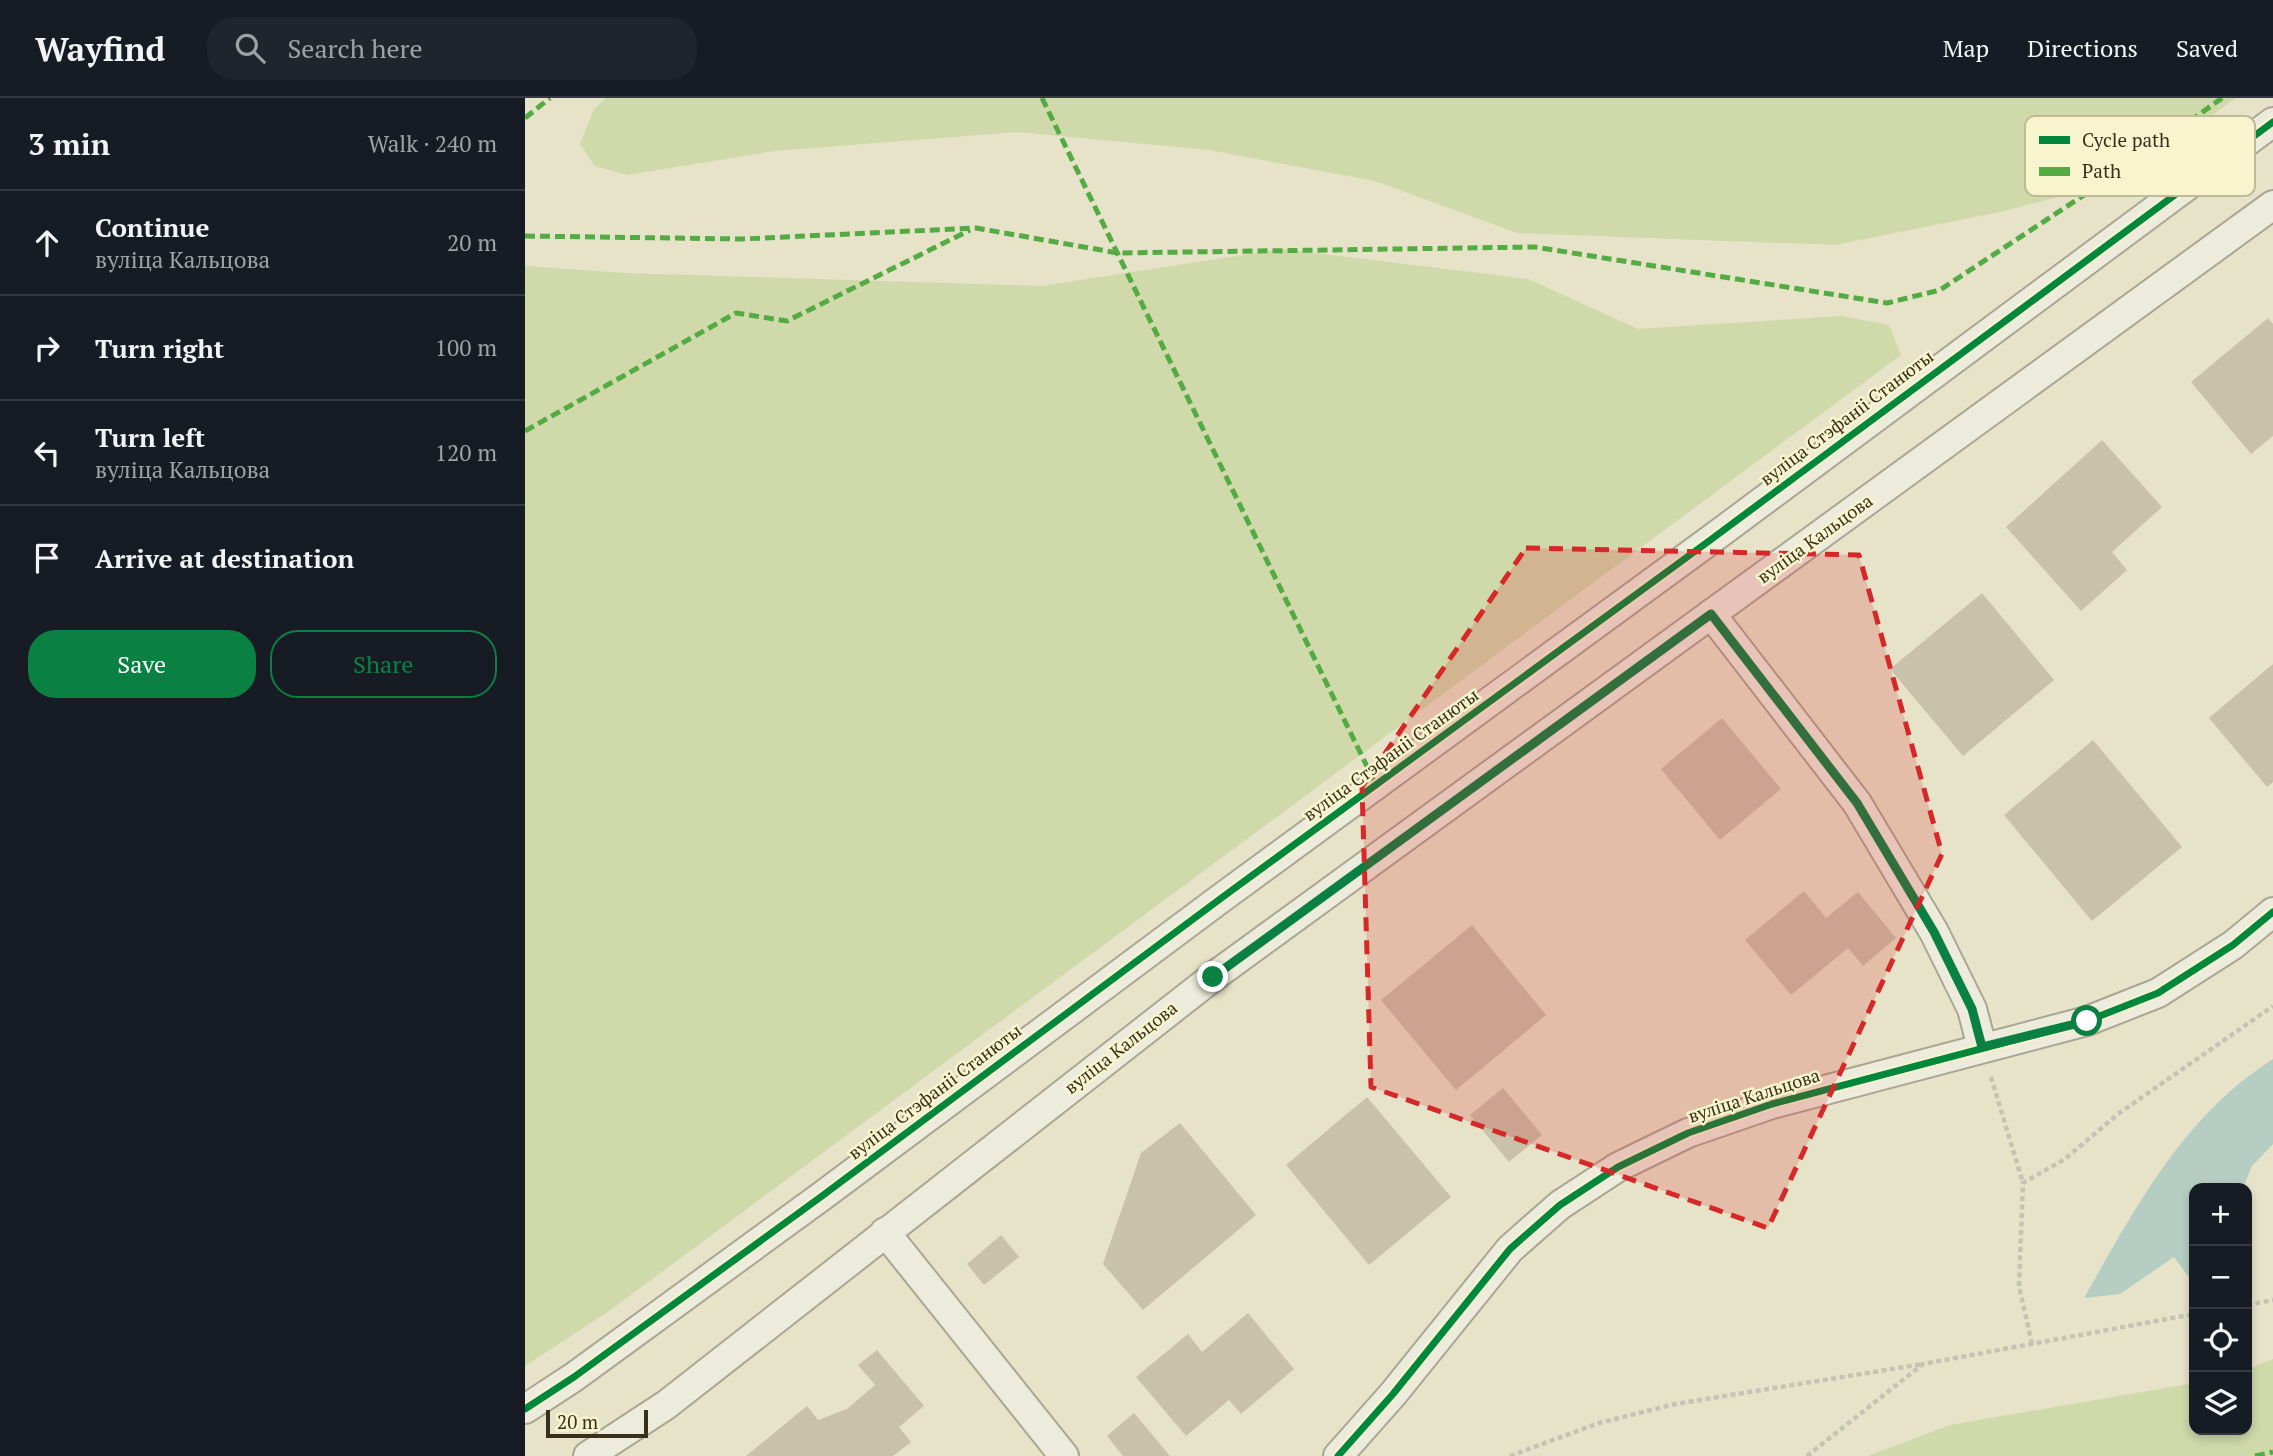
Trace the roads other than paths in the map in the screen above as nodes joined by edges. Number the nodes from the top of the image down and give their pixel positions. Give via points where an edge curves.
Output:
1 (2273, 122) edge
2 (2255, 135) edge
3 (2173, 196) edge
4 (2273, 205) edge
5 (1711, 614) junction
6 (2273, 912) edge
7 (1982, 1047) junction
8 (885, 1232) junction
9 (525, 1409) edge
10 (588, 1456) edge
11 (1064, 1456) edge
12 (1338, 1456) edge

1 - 2 street, вуліца Стэфаніі Станюты
3 - 9 street, вуліца Стэфаніі Станюты via 822,1196
4 - 5 street, вуліца Кальцова
5 - 7 street via 1857,803 1934,932 1972,1009
5 - 8 street, вуліца Кальцова via 1213,977
6 - 7 street, вуліца Кальцова via 2233,945 2158,993 2087,1021
7 - 12 street, вуліца Кальцова via 1772,1104 1688,1133 1618,1167 1560,1205 1510,1249
8 - 10 street, вуліца Кальцова via 666,1405
8 - 11 street

